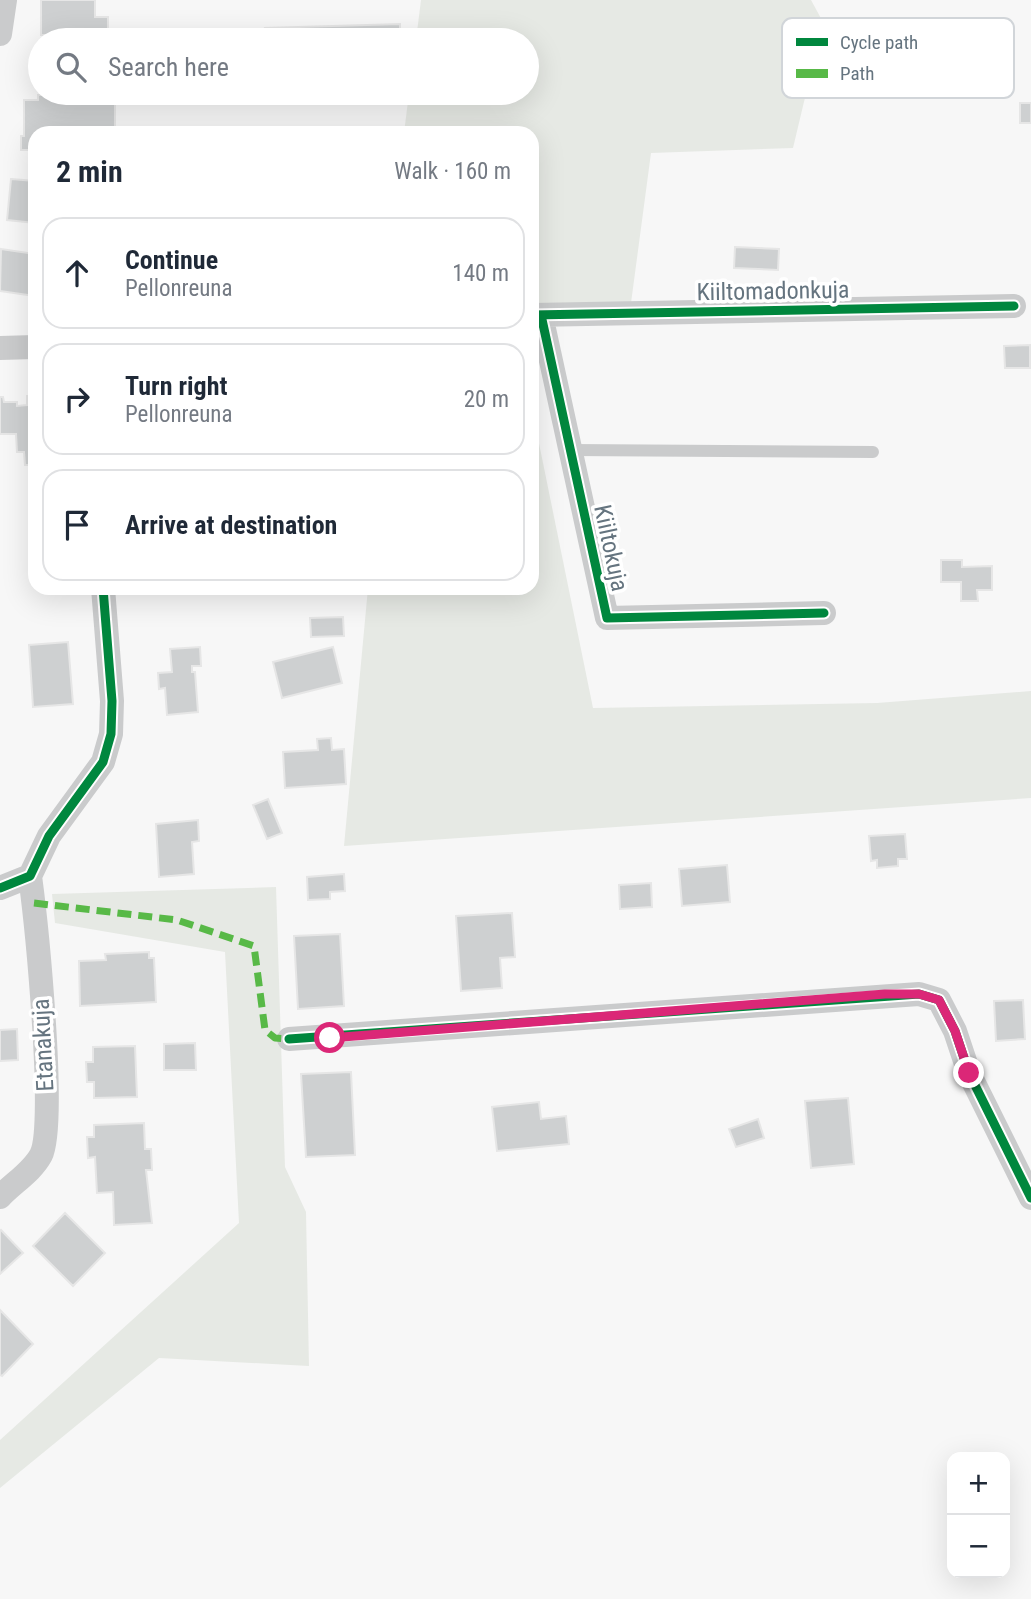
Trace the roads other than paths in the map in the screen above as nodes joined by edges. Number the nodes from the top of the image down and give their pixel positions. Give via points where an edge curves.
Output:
1 (5, 0) edge
2 (0, 34) edge
3 (1014, 306) dead end
4 (539, 315) edge
5 (539, 327) edge
6 (28, 347) edge
7 (0, 348) edge
8 (570, 450) junction
9 (873, 452) dead end
10 (104, 595) edge
11 (824, 613) dead end
12 (30, 876) junction
13 (0, 888) edge
14 (289, 1039) dead end
15 (0, 1197) edge
16 (1031, 1198) edge

1 - 2 street
3 - 4 street, Kiiltomadonkuja
5 - 8 street, Kiiltokuja
6 - 7 street
8 - 9 lane
8 - 11 street, Kiiltokuja via 607,618
10 - 12 street via 113,701 111,734 103,762 49,836
12 - 13 street
12 - 15 street, Etanakuja via 47,1128 42,1153
14 - 16 street via 919,994 939,1000 975,1086

